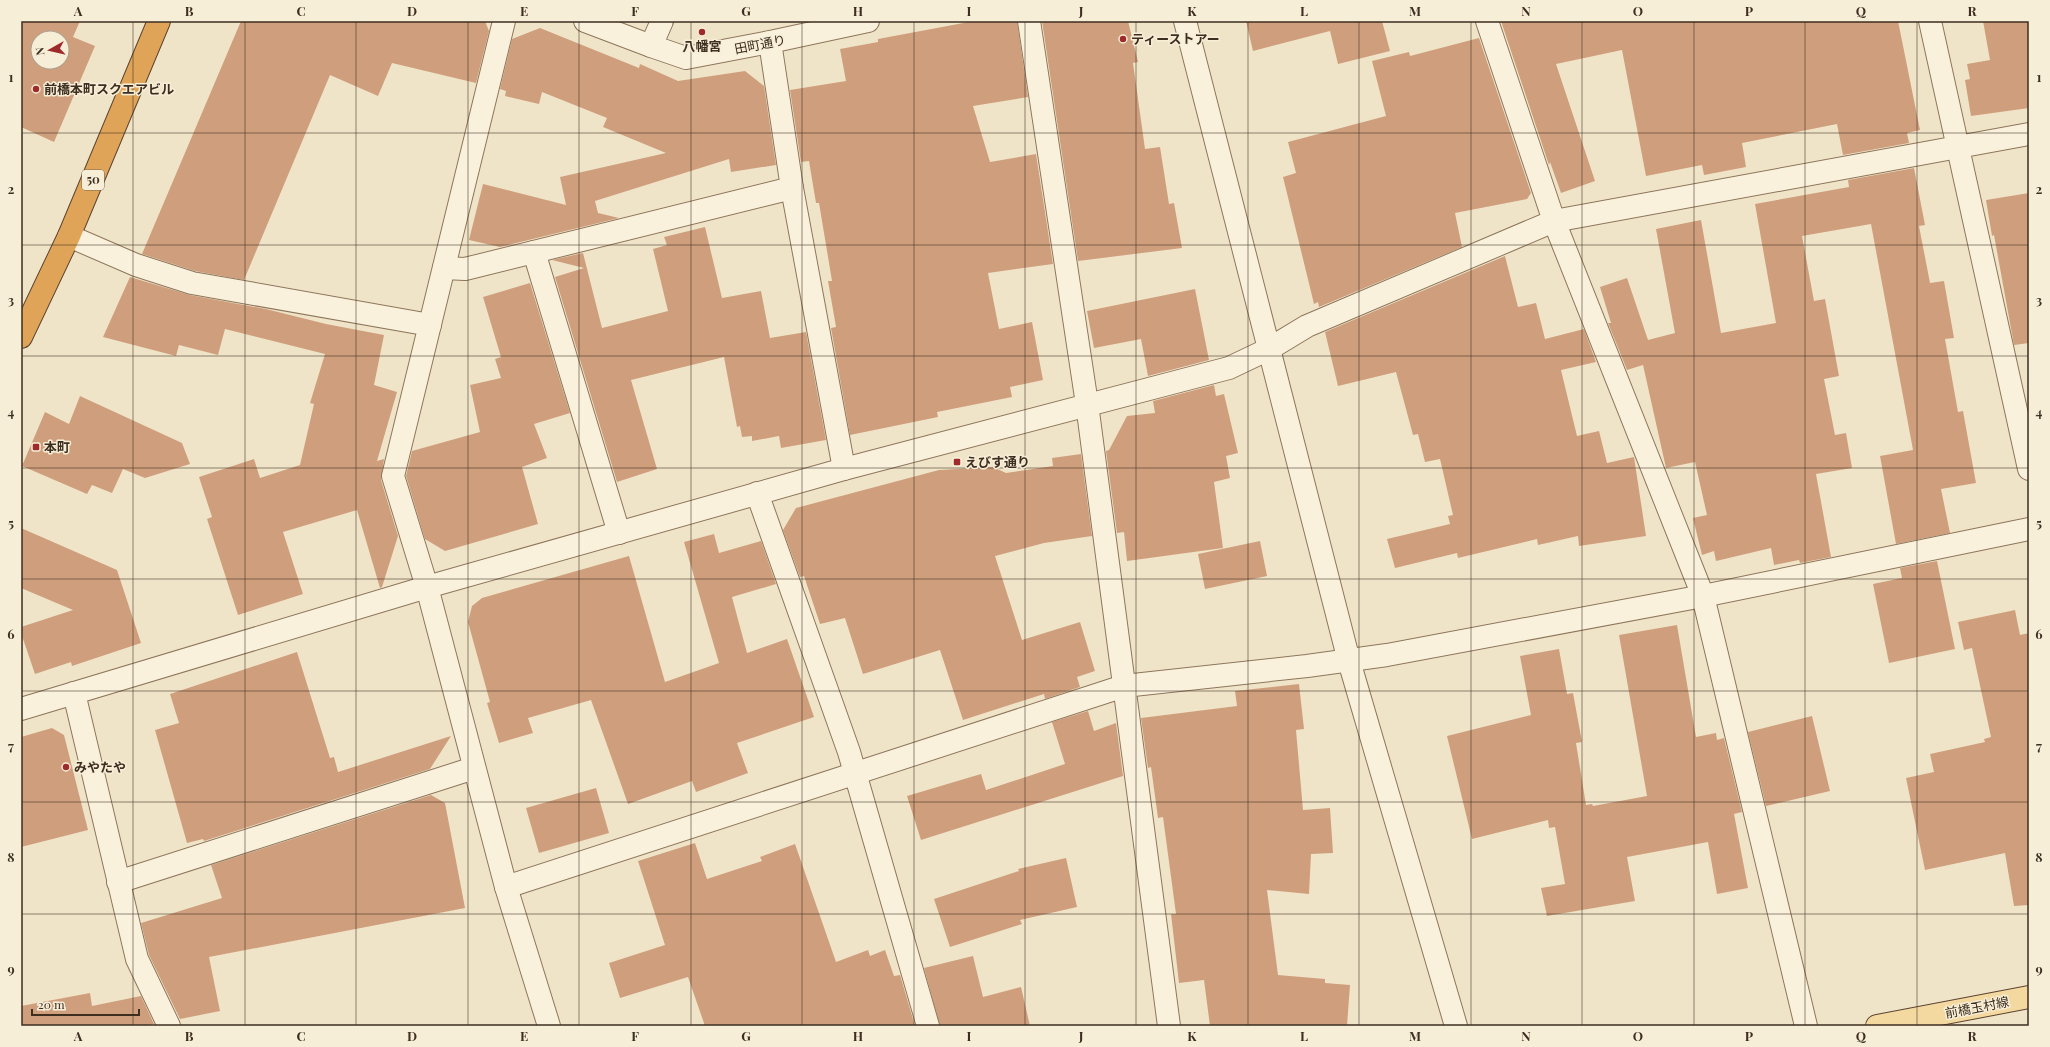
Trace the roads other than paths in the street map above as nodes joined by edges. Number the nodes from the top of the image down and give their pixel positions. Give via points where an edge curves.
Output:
1 (159, 21) edge
2 (504, 21) edge
3 (585, 21) edge
4 (662, 21) edge
5 (868, 21) edge
6 (1029, 21) edge
7 (1185, 21) edge
8 (1487, 21) edge
9 (1930, 21) edge
10 (770, 42) junction
11 (651, 46) junction
12 (2029, 134) edge
13 (1957, 147) junction
14 (792, 188) junction
15 (1554, 221) junction
16 (69, 236) junction
17 (534, 252) junction
18 (444, 268) junction
19 (430, 325) junction
20 (21, 337) edge
21 (1269, 349) junction
22 (1087, 404) junction
23 (844, 469) junction
24 (2029, 469) edge
25 (757, 494) junction
26 (2029, 529) edge
27 (619, 533) junction
28 (427, 587) junction
29 (1703, 596) junction
30 (1349, 661) junction
31 (1124, 686) junction
32 (74, 694) junction
33 (21, 709) edge
34 (474, 768) junction
35 (856, 773) junction
36 (118, 882) junction
37 (506, 887) junction
38 (2029, 997) edge
39 (169, 1026) edge
40 (549, 1026) edge
41 (928, 1026) edge
42 (1169, 1026) edge
43 (1456, 1026) edge
44 (1806, 1026) edge
45 (1877, 1026) edge

1 - 16 highway, 50
2 - 18 street
3 - 11 street, 田町通り
4 - 11 street
5 - 10 street, 田町通り
6 - 22 street
7 - 21 street
8 - 15 street
9 - 13 street
10 - 11 street, 田町通り via 686,58
10 - 14 street
12 - 13 street
13 - 15 street
13 - 24 street
14 - 17 street
14 - 23 street
15 - 21 street via 1307,326
15 - 29 street
16 - 19 street via 136,265 192,283
16 - 20 highway, 50
17 - 18 street via 465,269
17 - 27 street
18 - 19 street
19 - 28 street via 393,476
21 - 22 street via 1229,368
21 - 30 street
22 - 23 street
22 - 31 street
23 - 25 street
25 - 27 street
25 - 35 street
26 - 29 street
27 - 28 street
28 - 32 street
28 - 34 street
29 - 30 street
29 - 44 street
30 - 31 street
30 - 43 street
31 - 35 street
31 - 42 street
32 - 33 street
32 - 36 street
34 - 36 street
34 - 37 street
35 - 37 street
35 - 41 street
36 - 39 street via 137,959
37 - 40 street
38 - 45 main road, 前橋玉村線

